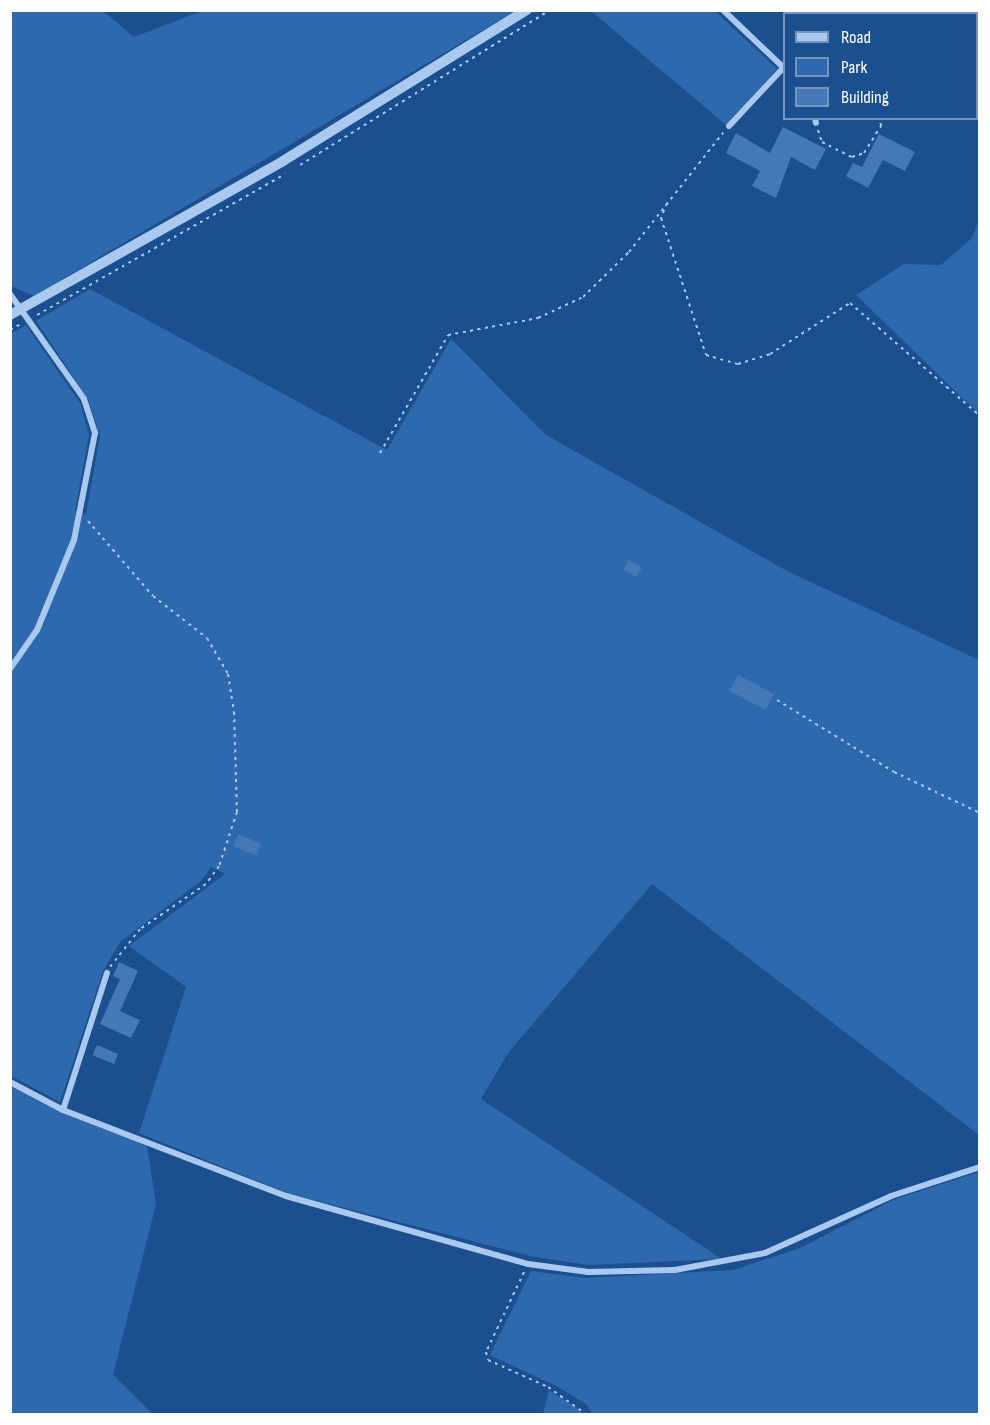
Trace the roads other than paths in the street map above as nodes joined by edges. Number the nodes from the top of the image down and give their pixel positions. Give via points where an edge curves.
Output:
1 (527, 10) edge
2 (723, 10) edge
3 (783, 67) edge
4 (783, 69) edge
5 (729, 126) road end
6 (10, 294) edge
7 (23, 308) junction
8 (10, 315) edge
9 (10, 669) edge
10 (107, 973) road end
11 (10, 1082) edge
12 (63, 1110) junction
13 (980, 1167) edge

1 - 7 street via 283,161
2 - 3 street
4 - 5 street
6 - 7 street
7 - 8 street
7 - 9 street via 92,418 93,452 82,515 36,630
10 - 12 street
11 - 12 street
12 - 13 street via 286,1196 528,1264 631,1272 720,1265 765,1253 882,1199

